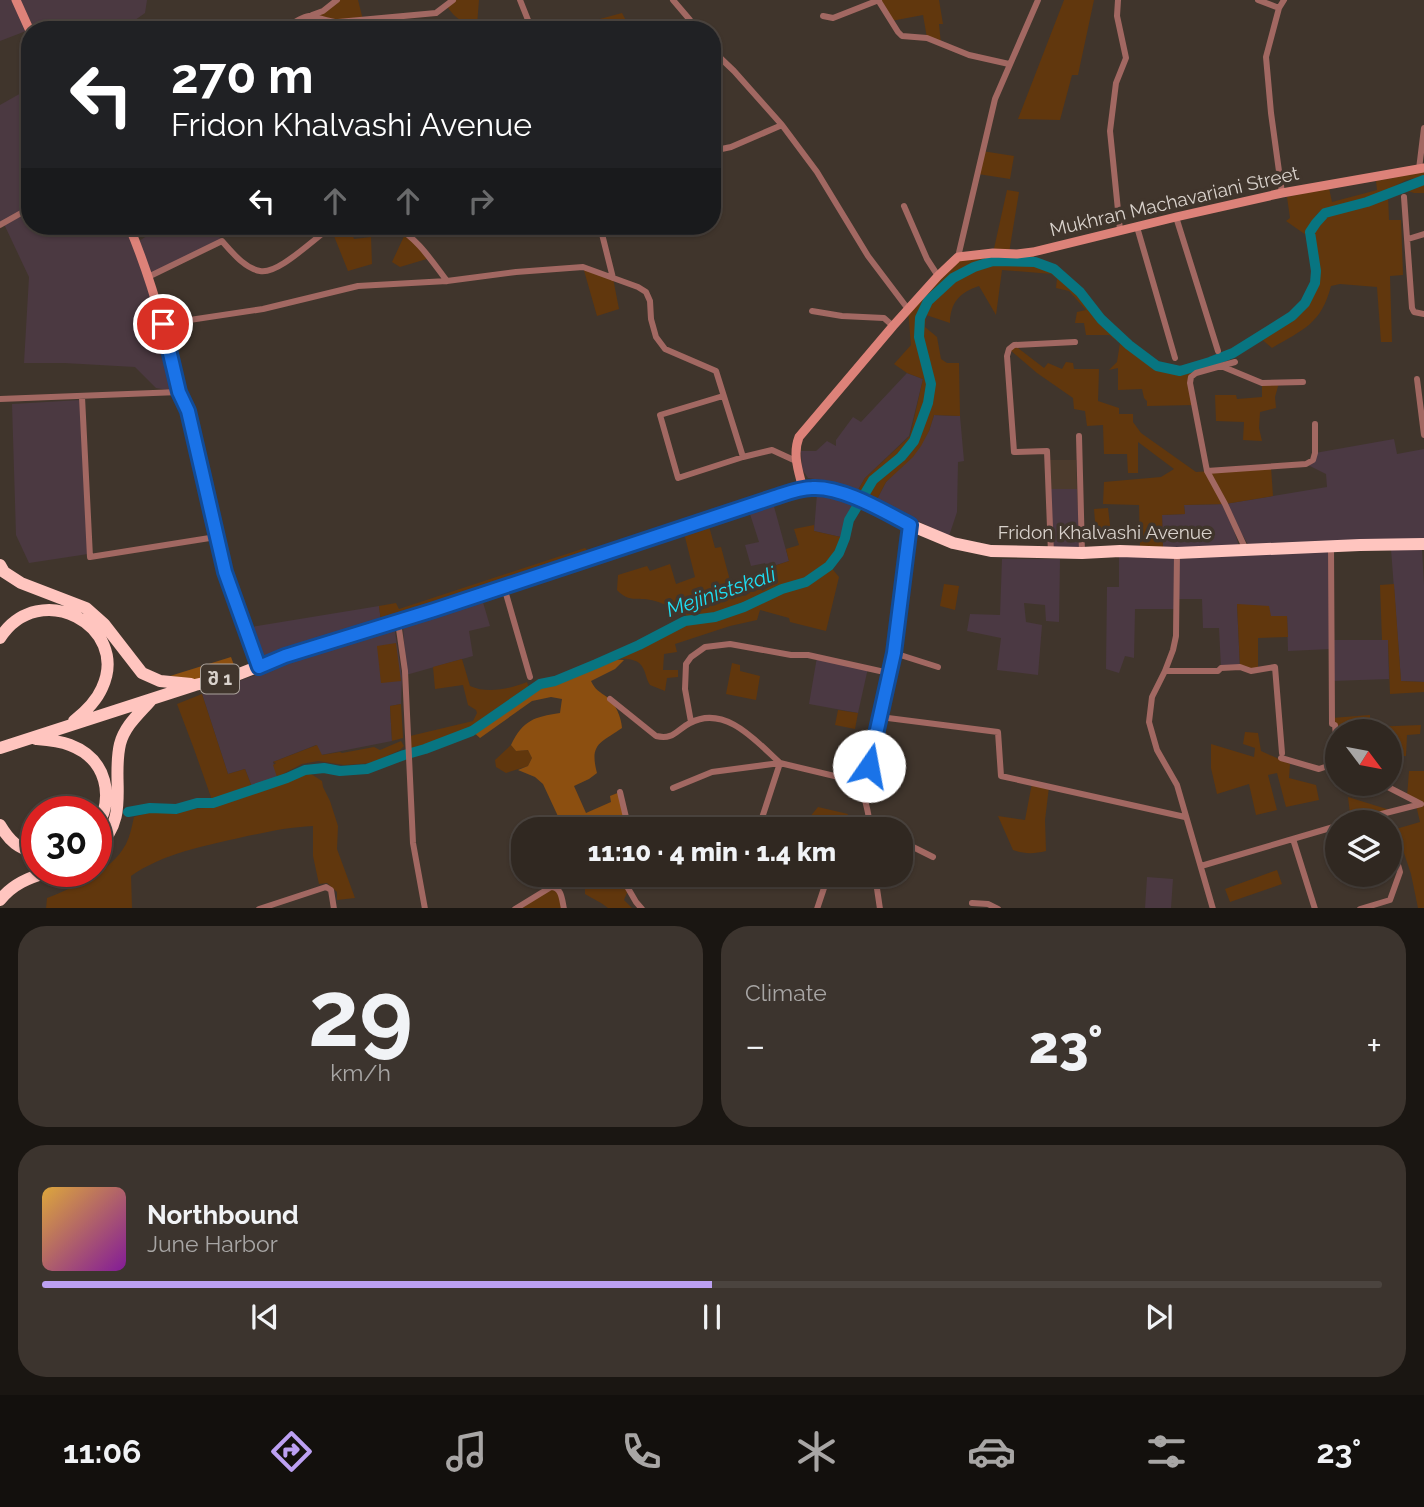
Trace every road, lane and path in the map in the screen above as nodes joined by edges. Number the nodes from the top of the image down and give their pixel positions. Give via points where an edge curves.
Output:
1 (16, 0) edge
2 (337, 0) edge
3 (453, 0) edge
4 (520, 0) edge
5 (673, 0) edge
6 (878, 0) edge
7 (1038, 0) edge
8 (1118, 0) edge
9 (1258, 0) edge
10 (1284, 0) edge
11 (1279, 8) junction
12 (312, 15) junction
13 (823, 16) dead end
14 (25, 21) edge
15 (297, 21) edge
16 (330, 21) edge
17 (349, 21) edge
18 (528, 21) edge
19 (690, 21) edge
20 (721, 59) edge
21 (1009, 64) junction
22 (782, 125) junction
23 (1424, 128) edge
24 (721, 149) edge
25 (1421, 168) edge
26 (1282, 193) junction
27 (1404, 197) dead end
28 (904, 206) dead end
29 (21, 213) edge
30 (1176, 216) junction
31 (0, 225) edge
32 (1137, 227) junction
33 (1120, 230) junction
34 (1424, 234) edge
35 (132, 235) edge
36 (321, 235) edge
37 (409, 235) edge
38 (602, 235) edge
39 (1408, 239) junction
40 (958, 257) junction
41 (938, 276) junction
42 (148, 278) junction
43 (613, 278) junction
44 (447, 281) junction
45 (908, 309) junction
46 (812, 311) dead end
47 (1424, 314) edge
48 (163, 324) junction
49 (893, 326) junction
50 (1075, 342) dead end
51 (1218, 351) dead end
52 (1175, 358) dead end
53 (1235, 362) dead end
54 (1221, 366) junction
55 (1417, 379) dead end
56 (1303, 382) dead end
57 (179, 392) junction
58 (723, 396) junction
59 (82, 397) junction
60 (0, 399) edge
61 (1315, 424) dead end
62 (1424, 435) edge
63 (1079, 436) dead end
64 (743, 457) junction
65 (796, 461) junction
66 (1207, 471) junction
67 (803, 489) junction
68 (910, 525) junction
69 (216, 537) junction
70 (1424, 544) edge
71 (1331, 546) junction
72 (1247, 551) junction
73 (1051, 553) junction
74 (1082, 553) junction
75 (1177, 553) junction
76 (0, 565) edge
77 (504, 587) junction
78 (398, 621) junction
79 (0, 638) edge
80 (894, 653) junction
81 (259, 667) junction
82 (938, 667) dead end
83 (1165, 671) junction
84 (889, 673) junction
85 (530, 677) dead end
86 (195, 685) junction
87 (153, 699) junction
88 (610, 699) dead end
89 (880, 717) junction
90 (1332, 719) edge
91 (691, 722) junction
92 (69, 726) junction
93 (29, 739) junction
94 (0, 748) edge
95 (780, 763) junction
96 (1325, 767) edge
97 (864, 783) junction
98 (673, 788) dead end
99 (620, 792) dead end
100 (1402, 794) edge
101 (106, 796) edge
102 (1422, 804) edge
103 (1399, 810) edge
104 (626, 817) edge
105 (762, 817) edge
106 (869, 817) edge
107 (1185, 817) junction
108 (0, 825) edge
109 (112, 827) edge
110 (1325, 830) edge
111 (1293, 839) junction
112 (913, 847) edge
113 (21, 849) edge
114 (933, 857) dead end
115 (1201, 866) junction
116 (21, 881) edge
117 (627, 887) edge
118 (825, 887) edge
119 (878, 887) edge
120 (1395, 887) edge
121 (0, 900) edge
122 (972, 903) dead end
123 (259, 908) edge
124 (334, 908) edge
125 (425, 908) edge
126 (515, 908) edge
127 (564, 908) edge
128 (642, 908) edge
129 (817, 908) edge
130 (880, 908) edge
131 (998, 908) edge
132 (1213, 908) edge
133 (1315, 908) edge
134 (1360, 908) edge

1 - 14 street
2 - 12 street
3 - 17 street via 436,13
4 - 18 street
5 - 19 street
6 - 13 street via 834,18
6 - 21 street via 902,36 928,38 969,55
7 - 21 street
8 - 33 street via 1126,58 1116,83 1110,131
9 - 11 street
10 - 11 street
11 - 26 street via 1266,57
12 - 15 street
12 - 16 street
20 - 22 street
21 - 40 street via 995,99
22 - 24 street
22 - 45 street
23 - 25 street
25 - 26 street, Mukhran Machavariani Street
26 - 30 street, Mukhran Machavariani Street
27 - 39 street
28 - 41 street
29 - 31 street
30 - 32 street, Mukhran Machavariani Street
30 - 51 street
32 - 33 street, Mukhran Machavariani Street
32 - 52 street
33 - 40 street, Mukhran Machavariani Street via 1033,252
34 - 39 street
35 - 42 street
36 - 42 street via 268,271 240,260 222,240
37 - 44 street
38 - 43 street
39 - 47 street via 1412,308
40 - 41 street
41 - 45 street
42 - 48 street
43 - 44 street via 583,267
43 - 58 street via 646,292 656,337 665,349 716,371
44 - 48 street via 358,286 263,309
45 - 49 street
46 - 49 street via 884,318
48 - 57 street
49 - 65 street via 799,437
50 - 73 street via 1013,344 1007,356 1014,452 1046,452
53 - 54 street
54 - 56 street via 1262,383
54 - 66 street via 1196,373 1190,383
55 - 62 street
57 - 59 street
57 - 69 street via 188,411
58 - 64 street
58 - 64 street via 660,415 678,478
59 - 60 street
59 - 69 street via 90,557
61 - 66 street via 1315,453 1306,464
63 - 74 street
64 - 65 street via 772,450
65 - 67 street
66 - 72 street
67 - 68 highway, Fridon Khalvashi Avenue / შ 1 via 847,494
67 - 77 highway, Fridon Khalvashi Avenue / შ 1
68 - 73 highway, Fridon Khalvashi Avenue / შ 1 via 953,543 991,551
68 - 80 street
69 - 81 street
70 - 71 highway, Fridon Khalvashi Avenue / შ 1
71 - 72 highway, Fridon Khalvashi Avenue / შ 1
71 - 90 street
72 - 75 highway, Fridon Khalvashi Avenue / შ 1
73 - 74 highway, Fridon Khalvashi Avenue / შ 1
74 - 75 highway, Fridon Khalvashi Avenue / შ 1
75 - 83 street via 1176,636
76 - 86 highway via 21,583 86,608 142,673 160,681
77 - 78 highway, Fridon Khalvashi Avenue / შ 1
77 - 85 street
78 - 81 highway, Fridon Khalvashi Avenue / შ 1
78 - 125 street via 405,671 413,842
79 - 92 highway via 26,614 48,609 69,612 96,633 106,657 103,688
80 - 82 street
80 - 84 street
81 - 86 highway, Fridon Khalvashi Avenue / შ 1
83 - 96 street via 1275,667 1281,756
83 - 107 street via 1152,697 1149,722 1157,750 1177,785
84 - 89 street
84 - 91 street via 808,655 730,644 705,647 687,664 685,688
86 - 87 highway, Fridon Khalvashi Avenue / შ 1
87 - 92 highway, Fridon Khalvashi Avenue / შ 1
87 - 109 highway via 132,719 120,746 119,799
88 - 91 street via 656,736 666,738
89 - 97 street
89 - 107 street via 998,732 1001,776
91 - 95 street via 721,719 738,726
92 - 93 highway, Fridon Khalvashi Avenue / შ 1
93 - 94 highway, Fridon Khalvashi Avenue / შ 1
93 - 101 highway via 53,741 85,753 98,767
95 - 97 street
95 - 98 street via 712,772
95 - 105 street
97 - 106 street
99 - 104 street
100 - 102 street
102 - 103 street
107 - 115 street
108 - 113 highway
110 - 111 street
111 - 115 street
111 - 133 street
112 - 114 street
115 - 132 street
116 - 121 highway
117 - 128 street
118 - 129 street
119 - 130 street
120 - 134 street via 1390,900
122 - 131 street
123 - 124 street via 326,887 331,890
126 - 127 street via 551,887 559,890

